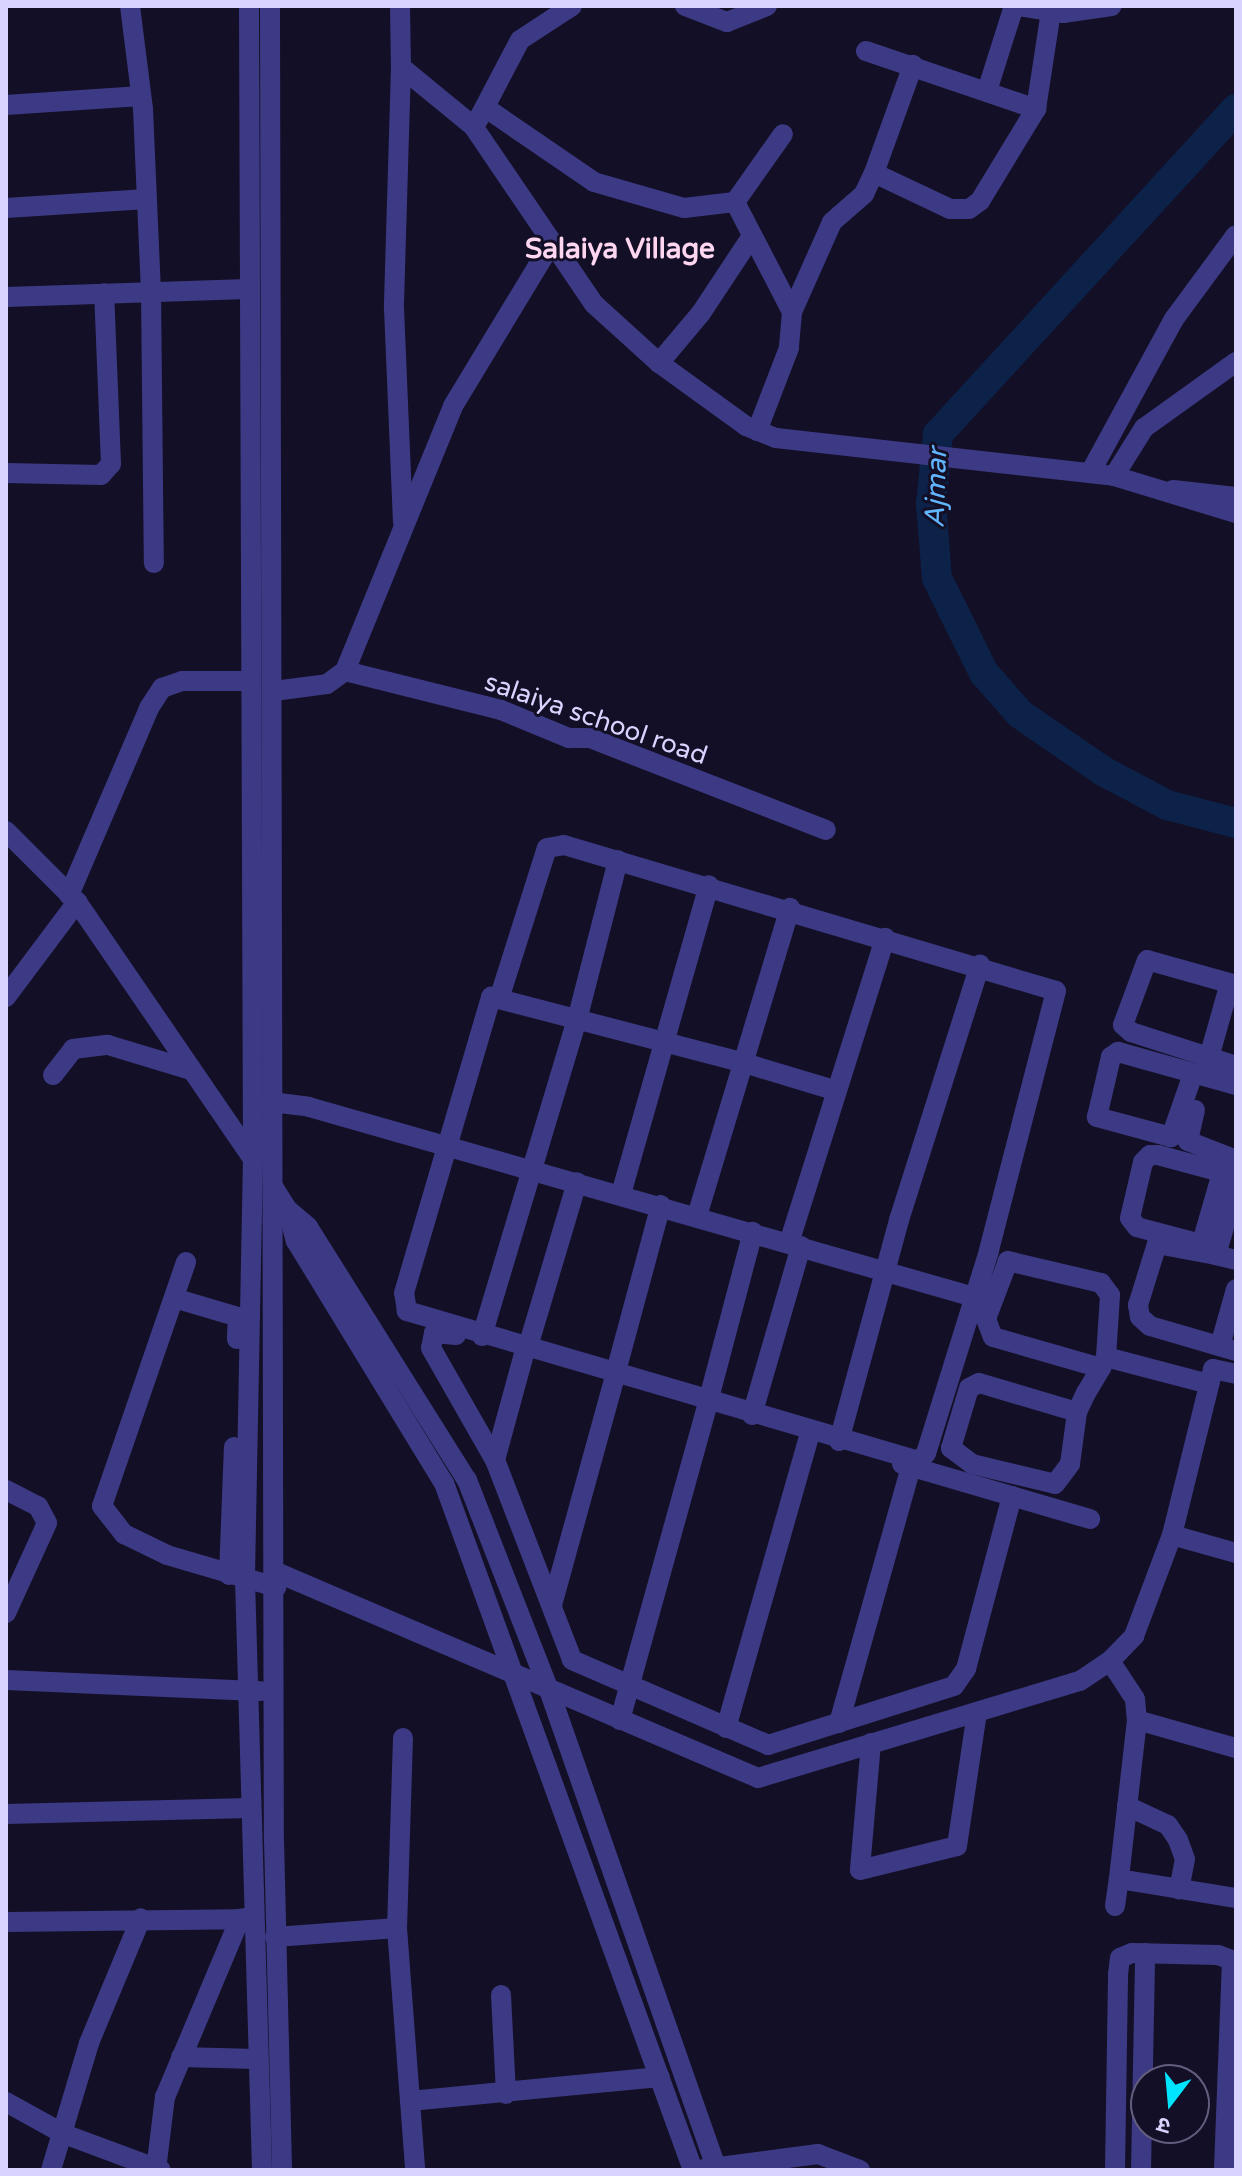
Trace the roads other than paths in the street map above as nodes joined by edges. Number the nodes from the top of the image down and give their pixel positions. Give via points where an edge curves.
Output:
1 (130, 6) edge
2 (249, 6) edge
3 (270, 6) edge
4 (400, 6) edge
5 (572, 6) edge
6 (685, 6) edge
7 (767, 6) edge
8 (1017, 6) edge
9 (1112, 6) edge
10 (1051, 11) junction
11 (539, 14) edge
12 (866, 51) dead end
13 (913, 65) junction
14 (401, 67) junction
15 (987, 91) junction
16 (141, 96) junction
17 (6, 105) edge
18 (486, 108) junction
19 (1036, 109) junction
20 (473, 126) junction
21 (783, 134) dead end
22 (874, 173) junction
23 (147, 199) junction
24 (735, 202) junction
25 (6, 208) edge
26 (1236, 235) edge
27 (752, 236) junction
28 (551, 244) junction
29 (248, 289) junction
30 (151, 292) junction
31 (104, 293) junction
32 (6, 297) edge
33 (792, 312) junction
34 (1236, 362) edge
35 (659, 363) junction
36 (767, 434) junction
37 (6, 473) edge
38 (1090, 473) junction
39 (1114, 476) junction
40 (1165, 490) junction
41 (1236, 497) edge
42 (1236, 513) edge
43 (403, 530) junction
44 (154, 563) dead end
45 (249, 653) junction
46 (273, 654) junction
47 (345, 671) junction
48 (250, 681) junction
49 (274, 691) junction
50 (826, 830) dead end
51 (6, 831) edge
52 (618, 860) junction
53 (709, 885) junction
54 (73, 898) junction
55 (790, 908) junction
56 (885, 938) junction
57 (980, 965) junction
58 (1233, 984) edge
59 (6, 997) edge
60 (499, 999) junction
61 (577, 1019) junction
62 (667, 1043) junction
63 (741, 1062) junction
64 (1236, 1066) edge
65 (1202, 1069) junction
66 (191, 1070) junction
67 (53, 1075) dead end
68 (1236, 1085) edge
69 (837, 1091) junction
70 (271, 1102) junction
71 (446, 1147) junction
72 (253, 1158) junction
73 (530, 1169) junction
74 (1232, 1174) edge
75 (577, 1182) junction
76 (273, 1186) junction
77 (621, 1194) junction
78 (661, 1205) junction
79 (288, 1210) junction
80 (697, 1216) junction
81 (753, 1232) junction
82 (795, 1244) junction
83 (1226, 1258) edge
84 (186, 1262) dead end
85 (885, 1271) junction
86 (1236, 1289) edge
87 (974, 1297) junction
88 (174, 1298) junction
89 (482, 1336) junction
90 (1228, 1349) edge
91 (526, 1352) junction
92 (1104, 1363) junction
93 (1236, 1374) edge
94 (615, 1378) junction
95 (1209, 1384) junction
96 (707, 1404) junction
97 (1077, 1412) junction
98 (752, 1415) junction
99 (809, 1436) junction
100 (839, 1441) junction
101 (495, 1460) junction
102 (911, 1466) junction
103 (6, 1490) edge
104 (1012, 1496) junction
105 (1090, 1519) dead end
106 (1172, 1535) junction
107 (1236, 1553) edge
108 (237, 1577) junction
109 (276, 1580) junction
110 (552, 1605) junction
111 (6, 1613) edge
112 (1110, 1661) junction
113 (518, 1677) junction
114 (6, 1680) edge
115 (629, 1688) junction
116 (248, 1690) junction
117 (549, 1690) junction
118 (277, 1692) junction
119 (977, 1712) junction
120 (620, 1720) junction
121 (1137, 1720) junction
122 (839, 1723) junction
123 (726, 1728) junction
124 (403, 1738) dead end
125 (871, 1743) junction
126 (1236, 1748) edge
127 (1127, 1806) junction
128 (250, 1808) junction
129 (6, 1814) edge
130 (1119, 1879) junction
131 (1179, 1889) junction
132 (1236, 1898) edge
133 (1115, 1906) dead end
134 (141, 1918) junction
135 (246, 1918) junction
136 (6, 1922) edge
137 (397, 1928) junction
138 (275, 1937) junction
139 (1145, 1953) junction
140 (501, 1995) dead end
141 (181, 2057) junction
142 (258, 2059) junction
143 (660, 2077) junction
144 (506, 2094) junction
145 (410, 2101) junction
146 (6, 2102) edge
147 (64, 2134) junction
148 (799, 2163) edge
149 (717, 2169) edge
150 (51, 2170) edge
151 (158, 2170) edge
152 (262, 2170) edge
153 (282, 2170) edge
154 (415, 2170) edge
155 (692, 2170) edge
156 (860, 2170) edge
157 (1115, 2170) edge
158 (1141, 2170) edge
159 (1224, 2170) edge

1 - 16 street
2 - 29 street
3 - 46 street
4 - 14 street
5 - 11 street
6 - 7 street via 727,22
8 - 10 street
8 - 15 street
9 - 10 street
10 - 19 street
11 - 18 street via 509,56
12 - 13 street
13 - 15 street
13 - 22 street
14 - 20 street
14 - 43 street via 394,308
15 - 19 street
16 - 17 street
16 - 23 street
18 - 20 street
18 - 24 street via 594,182 684,208
19 - 22 street via 980,201 969,209 950,209
20 - 28 street
21 - 24 street
22 - 33 street via 864,194 832,222
23 - 25 street
23 - 30 street
24 - 27 street
26 - 38 street via 1174,319
27 - 33 street
27 - 35 street via 701,313
28 - 35 street via 594,304
28 - 43 street via 453,406
29 - 30 street
29 - 45 street
30 - 31 street
30 - 44 street
31 - 32 street
31 - 37 street via 111,464 101,475
33 - 36 street via 789,348
34 - 39 street via 1144,428
35 - 36 street via 726,415
36 - 38 street
38 - 39 street
39 - 40 street
40 - 41 street
40 - 42 street via 1197,505
43 - 47 street
45 - 46 street
45 - 48 street
46 - 49 street
47 - 49 street via 327,684
47 - 50 street, salaiya school road via 501,710 569,738 590,738
48 - 54 street via 182,681 162,688 149,708
48 - 72 street
49 - 70 street
51 - 54 street
52 - 53 street
52 - 60 street via 564,845 547,848
52 - 61 street
53 - 55 street
53 - 62 street
54 - 59 street
54 - 66 street
55 - 56 street
55 - 63 street
56 - 57 street
56 - 69 street
57 - 85 street
57 - 87 street via 1049,986 1057,998
58 - 65 street
58 - 65 street via 1147,960 1124,1013 1123,1025 1131,1032
60 - 61 street
60 - 71 street via 491,997
61 - 62 street
61 - 73 street
62 - 63 street
62 - 77 street
63 - 69 street
63 - 80 street
64 - 65 street
65 - 65 street via 1171,1137 1097,1117 1111,1057 1118,1052
65 - 68 street
65 - 74 street via 1188,1141
66 - 67 street via 108,1045 73,1049
66 - 72 street
69 - 82 street
70 - 71 street via 309,1107
70 - 76 street
71 - 73 street
71 - 89 street via 407,1311
72 - 76 street
72 - 108 street
73 - 75 street
73 - 89 street
74 - 74 street via 1150,1155 1143,1162 1130,1218 1137,1227 1197,1243
74 - 83 street
75 - 77 street
75 - 91 street
76 - 79 street
76 - 109 street
77 - 78 street
78 - 80 street
78 - 94 street
79 - 113 street via 296,1241 442,1479
79 - 117 street via 308,1227 467,1480
80 - 81 street
81 - 82 street
81 - 96 street
82 - 85 street
82 - 98 street
83 - 90 street via 1157,1244 1138,1305 1140,1317 1150,1326
84 - 88 street
85 - 87 street
85 - 100 street
86 - 90 street
87 - 100 street via 926,1453 919,1461
88 - 108 street via 238,1317
88 - 108 street via 102,1506 124,1534
89 - 91 street
91 - 94 street
91 - 101 street
91 - 101 street via 442,1331 430,1340
92 - 92 street via 1110,1295 1101,1283 1008,1261 986,1319 993,1337
92 - 95 street
92 - 97 street
93 - 95 street via 1213,1369
94 - 96 street
94 - 110 street
95 - 106 street
96 - 98 street
96 - 99 street
96 - 115 street
97 - 97 street via 1070,1464 1055,1484 972,1464 951,1448 969,1388 979,1383
98 - 100 street
99 - 102 street
99 - 123 street
101 - 110 street
102 - 104 street
102 - 122 street
103 - 111 street via 38,1506 47,1523
104 - 105 street
104 - 122 street via 966,1669 954,1686
106 - 107 street
106 - 112 street via 1134,1636
108 - 109 street
108 - 116 street
109 - 113 street
109 - 118 street
110 - 115 street via 572,1660
112 - 119 street via 1080,1681
112 - 121 street via 1135,1699
113 - 117 street
113 - 143 street
114 - 116 street
115 - 120 street
115 - 123 street
116 - 118 street
116 - 128 street
117 - 120 street
117 - 149 street
118 - 138 street
119 - 125 street
119 - 125 street via 957,1846 860,1870
120 - 125 street via 758,1778
121 - 126 street
121 - 127 street
122 - 123 street via 768,1745
124 - 137 street
127 - 130 street
127 - 131 street via 1168,1825 1178,1840 1185,1859
128 - 129 street
128 - 135 street
130 - 131 street
130 - 133 street
131 - 132 street
134 - 135 street
134 - 136 street
134 - 147 street via 89,2043
135 - 141 street
135 - 142 street
137 - 138 street
137 - 145 street
138 - 153 street
139 - 157 street via 1120,1958
139 - 158 street
139 - 159 street via 1232,1960
140 - 144 street
141 - 142 street
141 - 151 street via 165,2097
142 - 152 street
143 - 144 street
143 - 155 street
144 - 145 street
145 - 154 street
146 - 147 street
147 - 150 street
147 - 151 street
148 - 149 street
148 - 156 street via 818,2154
149 - 155 street

